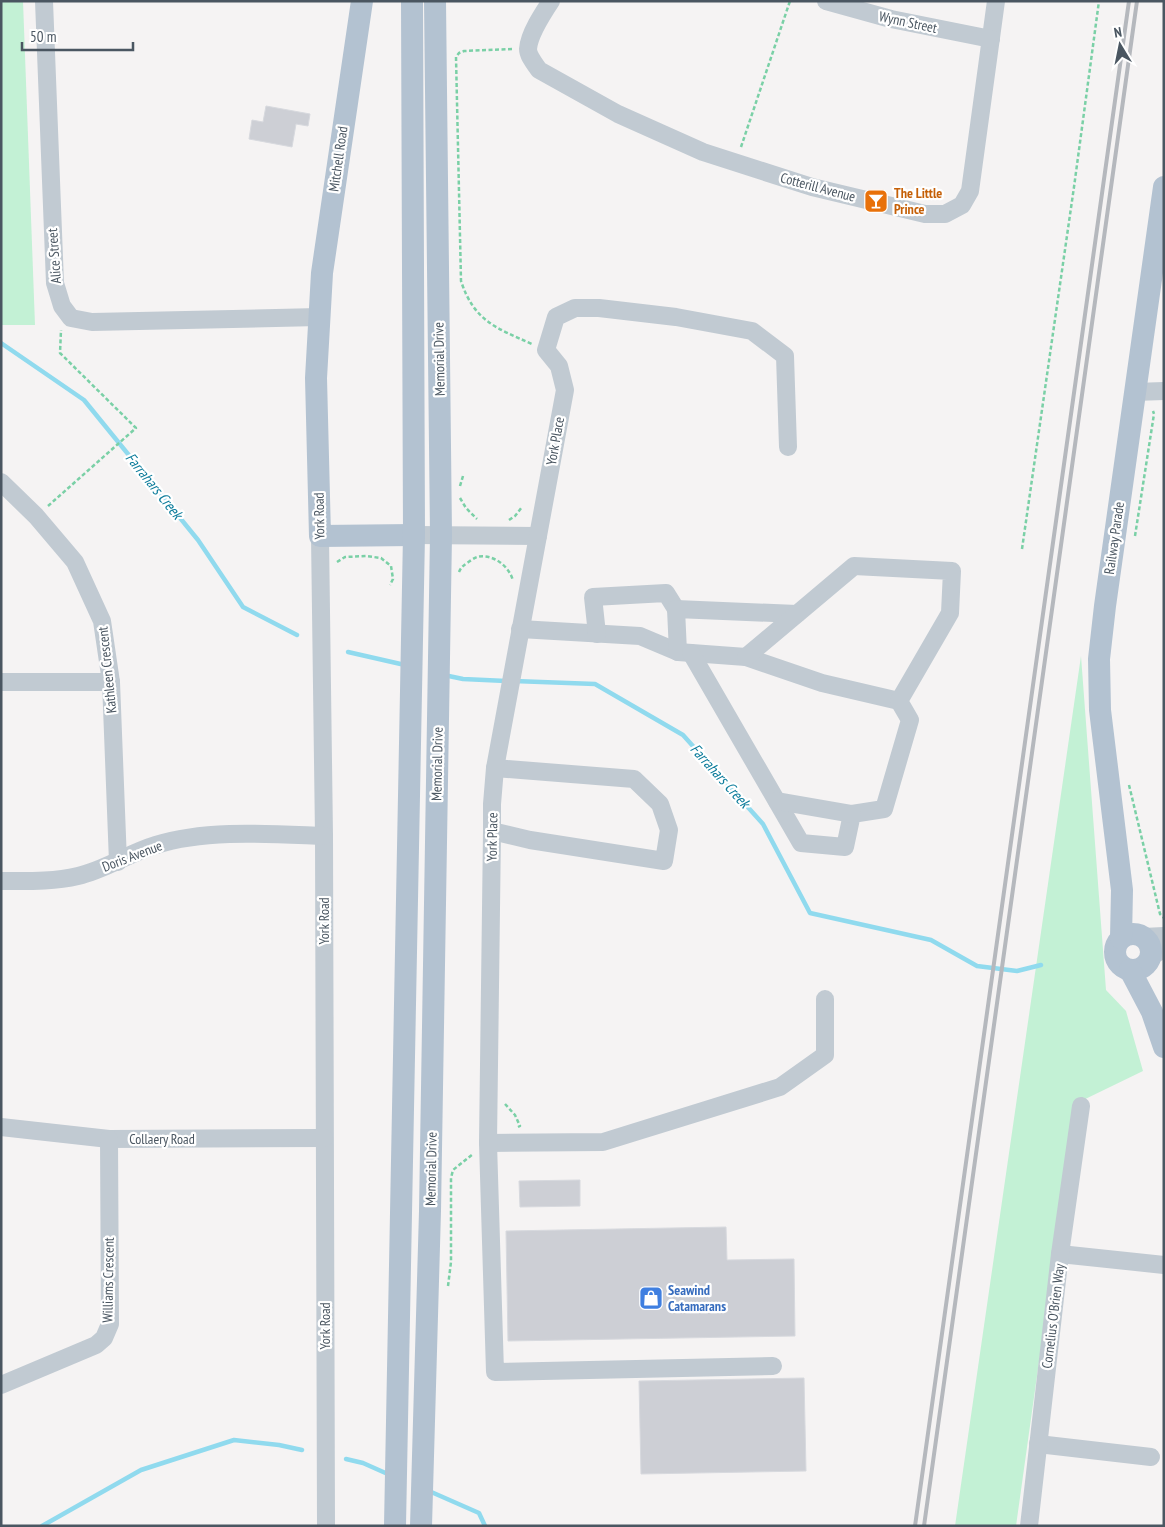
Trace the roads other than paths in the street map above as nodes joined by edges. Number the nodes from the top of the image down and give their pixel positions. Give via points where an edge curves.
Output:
1 (44, 1) edge
2 (362, 1) edge
3 (412, 1) edge
4 (435, 1) edge
5 (551, 1) edge
6 (826, 1) edge
7 (996, 1) edge
8 (991, 39) junction
9 (1164, 187) edge
10 (318, 317) junction
11 (1164, 391) edge
12 (1135, 392) junction
13 (788, 447) dead end
14 (1, 482) edge
15 (414, 535) junction
16 (441, 535) junction
17 (320, 536) junction
18 (538, 536) junction
19 (676, 609) junction
20 (797, 614) junction
21 (520, 629) junction
22 (598, 634) junction
23 (685, 652) junction
24 (746, 657) junction
25 (1, 682) edge
26 (111, 682) junction
27 (899, 701) junction
28 (495, 768) junction
29 (777, 801) junction
30 (852, 814) junction
31 (492, 831) junction
32 (324, 836) junction
33 (118, 862) junction
34 (1, 881) edge
35 (1145, 948) edge
36 (825, 999) dead end
37 (1164, 1047) edge
38 (1081, 1106) dead end
39 (1, 1127) edge
40 (324, 1138) junction
41 (109, 1139) junction
42 (488, 1143) junction
43 (1060, 1254) junction
44 (1164, 1265) edge
45 (774, 1366) dead end
46 (1, 1385) edge
47 (1038, 1444) junction
48 (1151, 1457) dead end
49 (395, 1515) edge
50 (421, 1519) edge
51 (326, 1526) edge
52 (1029, 1526) edge

1 - 10 street, Alice Street via 55,284 62,306 71,318 92,322
2 - 10 main road, Mitchell Road
3 - 15 main road, Memorial Drive
4 - 16 main road, Memorial Drive
5 - 8 street, Cotterill Avenue via 535,26 528,49 539,70 618,114 703,152 812,187 925,214 945,214 962,205 970,191
6 - 8 street, Wynn Street via 891,19
7 - 8 street, Cotterill Avenue
9 - 12 main road, Railway Parade
10 - 17 main road, York Road via 316,378
11 - 12 street
12 - 35 main road, Railway Parade via 1101,630 1099,684 1102,737 1122,890
13 - 18 street, York Place via 785,356 752,331 666,316 575,308 556,317 546,350 558,366 564,390
14 - 26 street, Kathleen Crescent via 36,516 75,562 102,621
15 - 16 street
15 - 17 main road
15 - 49 main road, Memorial Drive
16 - 18 street
16 - 50 main road, Memorial Drive via 430,1211
17 - 32 street, York Road
18 - 21 street, York Place
19 - 20 street
19 - 22 street via 666,593 593,597
19 - 23 street
20 - 24 street
20 - 27 street via 854,566 952,571 950,613
21 - 22 street
21 - 28 street, York Place
22 - 23 street via 640,636
23 - 24 street
23 - 29 street
24 - 27 street via 822,684
25 - 26 street
26 - 33 street, Kathleen Crescent
27 - 30 street via 910,720 884,809
28 - 31 street, York Place
28 - 31 street via 634,779 660,804 668,830 664,861
29 - 30 street
29 - 30 street via 801,843 845,847
31 - 42 street, York Place
32 - 33 street, Doris Avenue via 203,835 156,845
32 - 40 street, York Road
33 - 34 street, Doris Avenue via 78,876
35 - 37 main road, Railway Parade via 1152,1012
36 - 42 street via 825,1055 780,1087 603,1142
38 - 43 street, Cornelius O'Brien Way
39 - 41 street, Collaery Road
40 - 41 street, Collaery Road
40 - 51 street, York Road
41 - 46 street, Williams Crescent via 110,1324 104,1338
42 - 45 street, York Place via 495,1372
43 - 44 street
43 - 47 street, Cornelius O'Brien Way
47 - 48 street
47 - 52 street, Cornelius O'Brien Way

